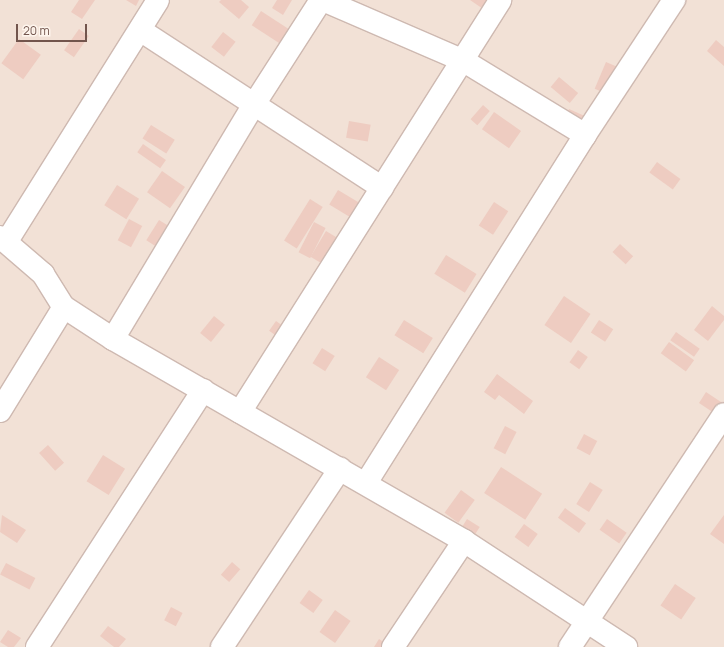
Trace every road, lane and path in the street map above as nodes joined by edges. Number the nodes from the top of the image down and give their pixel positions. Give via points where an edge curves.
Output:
1 (158, 0) edge
2 (322, 0) edge
3 (500, 0) edge
4 (674, 0) edge
5 (140, 30) junction
6 (464, 61) junction
7 (253, 106) junction
8 (586, 135) junction
9 (382, 188) junction
10 (3, 239) edge
11 (64, 308) junction
12 (113, 339) junction
13 (203, 390) junction
14 (0, 411) edge
15 (240, 412) junction
16 (724, 414) edge
17 (340, 469) junction
18 (366, 483) junction
19 (464, 541) junction
20 (586, 621) junction
21 (37, 647) edge
22 (222, 647) edge
23 (392, 647) edge
24 (570, 647) edge
25 (626, 647) edge

1 - 5 street
2 - 6 street
2 - 7 street
3 - 6 street
4 - 8 street
5 - 7 street
5 - 10 street
6 - 8 street
6 - 9 street
7 - 9 street
7 - 12 street
8 - 18 street
9 - 15 street
10 - 11 street via 43,274
11 - 12 street
11 - 14 street
12 - 13 street
13 - 15 street
13 - 21 street
15 - 17 street
16 - 20 street
17 - 18 street
17 - 22 street
18 - 19 street
19 - 20 street
19 - 23 street
20 - 24 street
20 - 25 street

